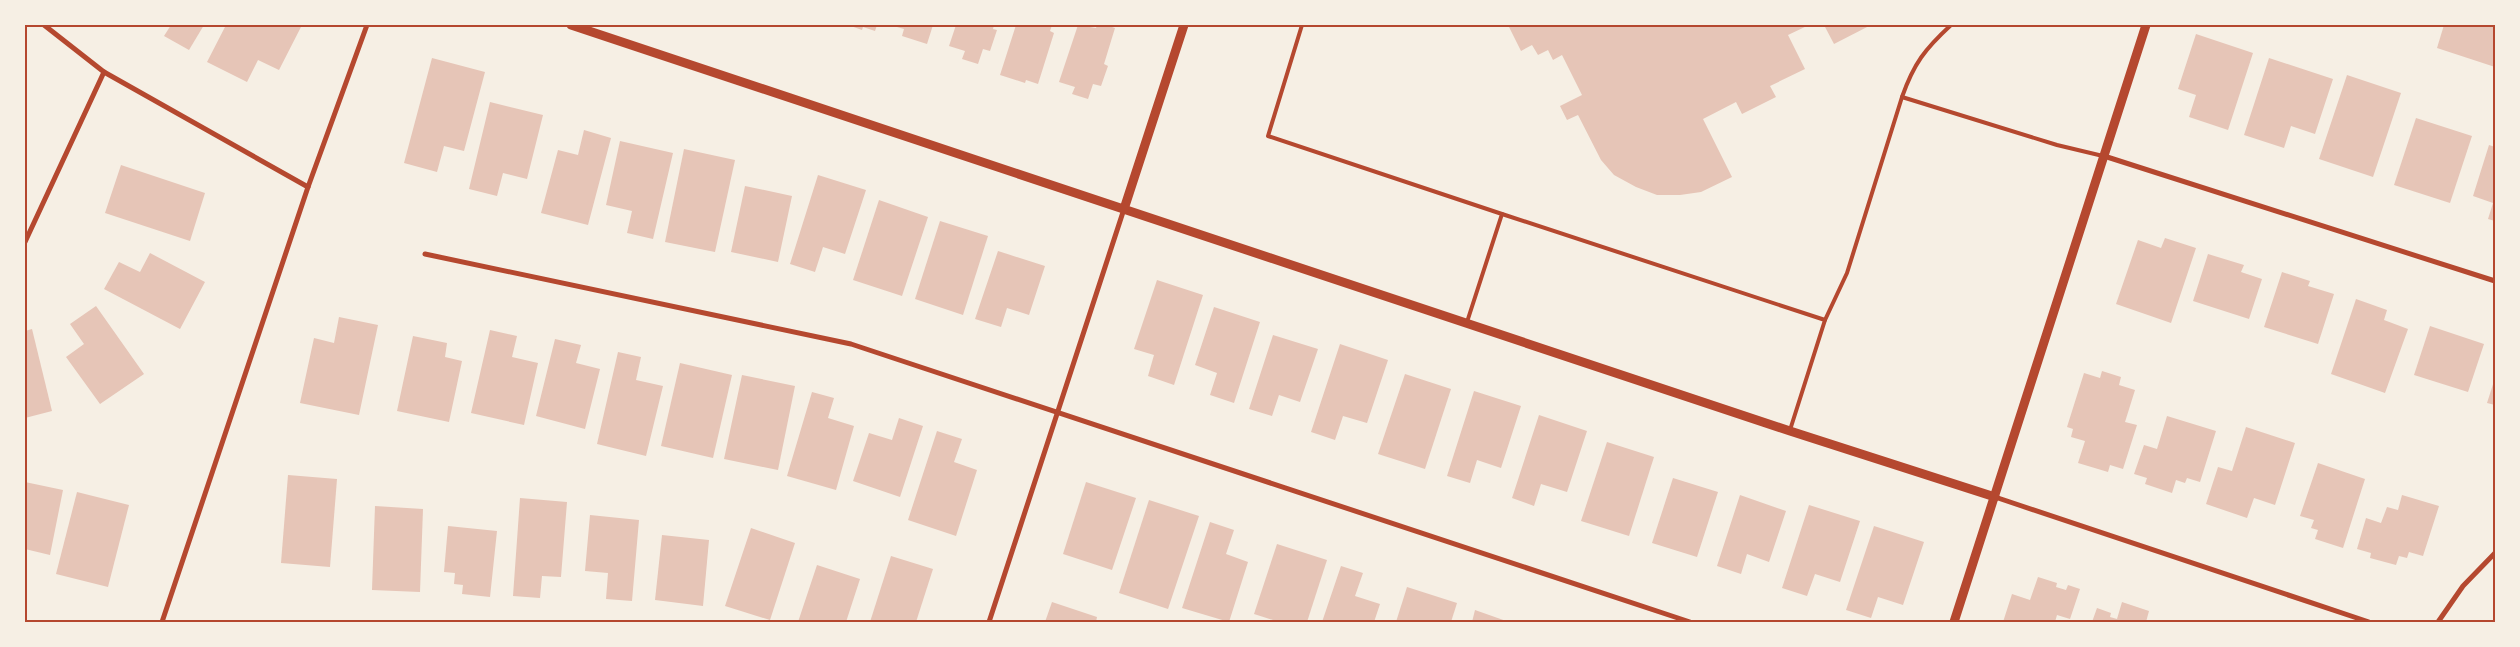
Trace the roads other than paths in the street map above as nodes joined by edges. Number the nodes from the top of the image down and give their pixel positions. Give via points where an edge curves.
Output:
1 (44, 25) edge
2 (367, 25) edge
3 (572, 25) edge
4 (1184, 25) edge
5 (1302, 25) edge
6 (1951, 25) edge
7 (2146, 25) edge
8 (104, 72) junction
9 (1902, 97) junction
10 (2103, 156) junction
11 (308, 187) junction
12 (1124, 209) junction
13 (1502, 214) junction
14 (25, 242) edge
15 (425, 254) dead end
16 (2495, 281) edge
17 (1825, 320) junction
18 (1467, 322) junction
19 (1057, 413) junction
20 (1790, 431) junction
21 (1995, 497) junction
22 (2495, 553) edge
23 (162, 622) edge
24 (989, 622) edge
25 (1690, 622) edge
26 (1954, 622) edge
27 (2369, 622) edge
28 (2438, 622) edge

1 - 8 street
2 - 11 street
3 - 12 street
4 - 12 street
5 - 13 lane via 1268,136
6 - 9 lane via 1927,47 1911,73
7 - 10 street
8 - 11 street
8 - 14 street
9 - 10 lane
9 - 17 lane via 1848,274
10 - 16 street
10 - 21 street
11 - 23 street
12 - 18 street
12 - 19 street
13 - 17 lane
13 - 18 lane
15 - 19 street via 851,344
17 - 20 lane
18 - 20 street
19 - 24 street
19 - 25 street
20 - 21 street
21 - 26 street
21 - 27 street
22 - 28 street via 2463,586

